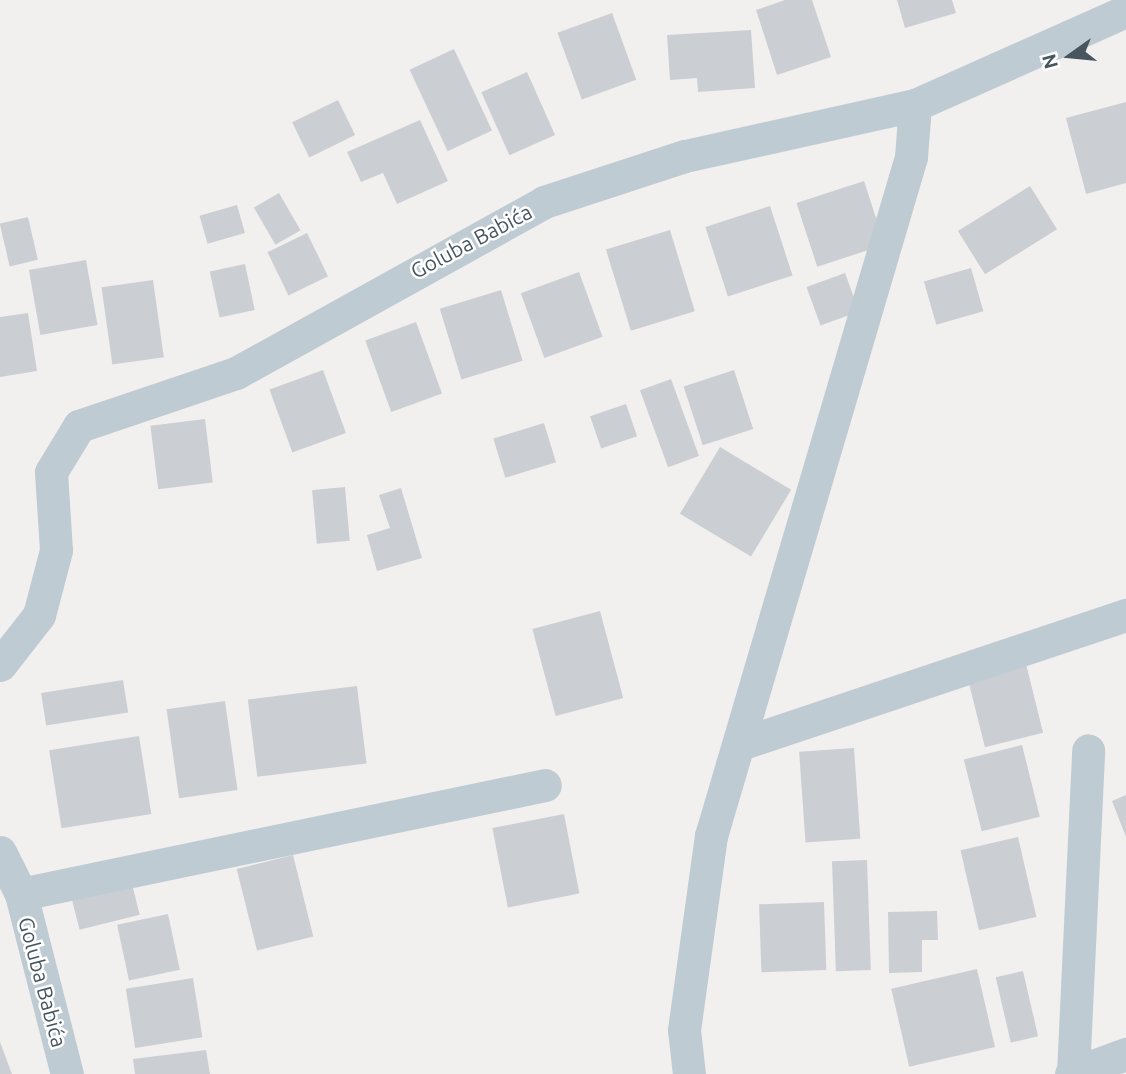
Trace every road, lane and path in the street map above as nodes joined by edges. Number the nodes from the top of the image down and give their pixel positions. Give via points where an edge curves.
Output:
1 (1126, 11) edge
2 (915, 105) junction
3 (1126, 615) edge
4 (0, 665) edge
5 (740, 744) junction
6 (1088, 750) dead end
7 (545, 785) dead end
8 (0, 852) edge
9 (21, 894) junction
10 (1126, 1054) edge
11 (67, 1074) edge
12 (689, 1074) edge
13 (1072, 1074) edge

1 - 2 street, Goluba Babića
2 - 4 street, Goluba Babića via 685,156 544,202 236,373 79,426 51,472 56,550 39,615
2 - 5 street via 911,157
3 - 5 street
5 - 12 street via 711,836 684,1030
6 - 13 street
7 - 9 street
8 - 9 street, Goluba Babića
9 - 11 street, Goluba Babića
10 - 13 street

